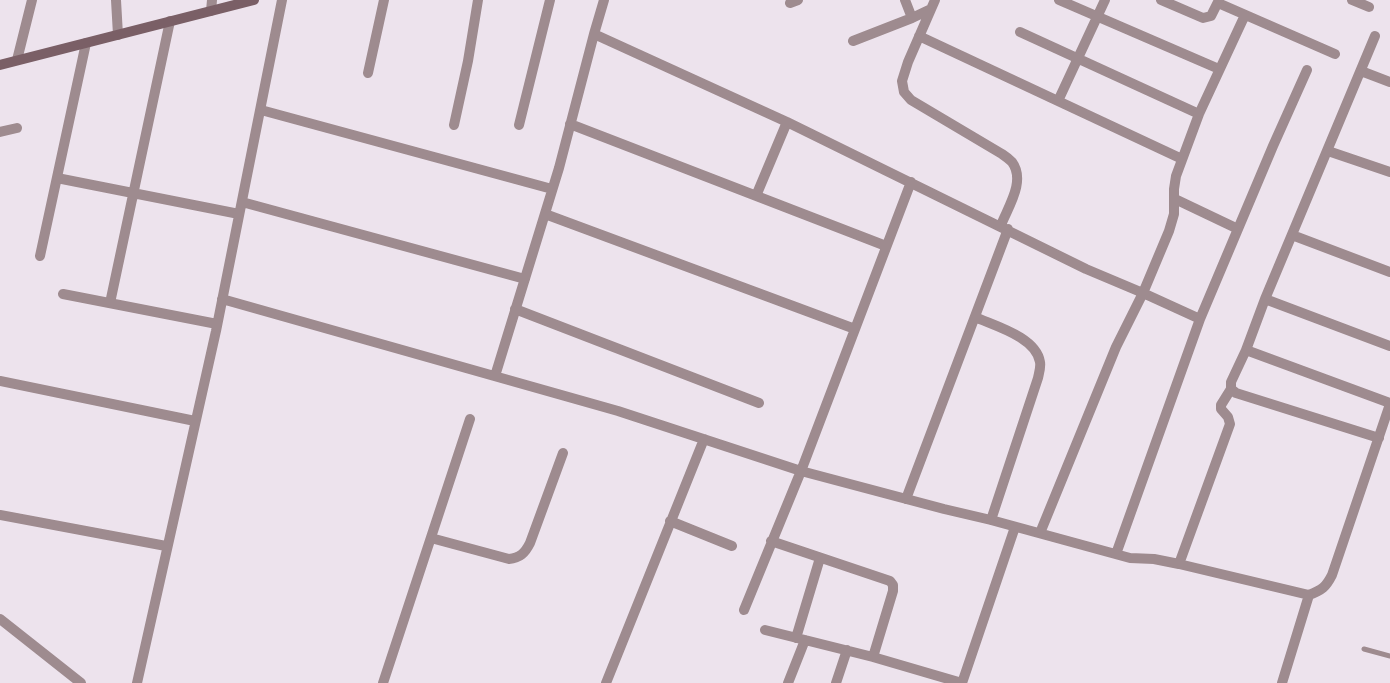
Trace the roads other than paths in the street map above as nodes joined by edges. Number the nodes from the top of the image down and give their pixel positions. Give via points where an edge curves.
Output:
1 (32, 0) edge
2 (116, 0) edge
3 (212, 0) edge
4 (254, 0) edge
5 (282, 0) edge
6 (384, 0) edge
7 (478, 0) edge
8 (550, 0) edge
9 (604, 0) edge
10 (905, 0) edge
11 (1059, 0) edge
12 (1104, 0) edge
13 (1161, 0) edge
14 (1352, 0) edge
15 (1218, 1) edge
16 (933, 4) edge
17 (1368, 7) dead end
18 (211, 11) junction
19 (1245, 15) junction
20 (1097, 17) junction
21 (912, 18) junction
22 (170, 22) junction
23 (1020, 32) dead end
24 (594, 34) junction
25 (118, 35) junction
26 (920, 36) junction
27 (1376, 36) dead end
28 (853, 41) dead end
29 (86, 43) junction
30 (1335, 54) dead end
31 (1079, 58) junction
32 (17, 60) junction
33 (0, 65) edge
34 (1219, 69) junction
35 (1307, 70) dead end
36 (1361, 71) junction
37 (368, 73) dead end
38 (1390, 82) edge
39 (1058, 101) junction
40 (261, 110) junction
41 (1199, 114) junction
42 (787, 122) junction
43 (519, 124) dead end
44 (570, 124) junction
45 (454, 125) dead end
46 (17, 128) dead end
47 (0, 132) edge
48 (1328, 151) junction
49 (1182, 159) junction
50 (1390, 172) edge
51 (57, 178) junction
52 (911, 182) junction
53 (552, 189) junction
54 (133, 193) junction
55 (756, 196) junction
56 (1175, 199) junction
57 (242, 202) junction
58 (239, 214) junction
59 (544, 214) junction
60 (1004, 227) junction
61 (1238, 229) junction
62 (1292, 235) junction
63 (886, 246) junction
64 (40, 256) dead end
65 (1390, 272) edge
66 (525, 279) junction
67 (1143, 293) junction
68 (62, 294) dead end
69 (222, 299) junction
70 (1265, 299) junction
71 (110, 303) junction
72 (516, 309) junction
73 (975, 317) junction
74 (1200, 319) junction
75 (217, 324) junction
76 (855, 329) junction
77 (1390, 346) edge
78 (1246, 350) junction
79 (495, 376) junction
80 (0, 381) edge
81 (1231, 389) junction
82 (759, 403) dead end
83 (1390, 404) edge
84 (470, 420) dead end
85 (195, 421) junction
86 (1379, 438) junction
87 (704, 439) junction
88 (563, 453) dead end
89 (800, 471) junction
90 (906, 499) junction
91 (0, 515) edge
92 (991, 520) junction
93 (670, 521) junction
94 (1015, 527) junction
95 (1040, 533) junction
96 (431, 538) junction
97 (771, 541) junction
98 (166, 546) junction
99 (732, 546) dead end
100 (1116, 554) junction
101 (820, 558) junction
102 (1179, 564) junction
103 (1309, 595) junction
104 (744, 610) dead end
105 (0, 619) edge
106 (765, 630) dead end
107 (800, 639) junction
108 (1364, 649) dead end
109 (846, 650) junction
110 (1390, 656) edge
111 (873, 657) junction
112 (81, 683) edge
113 (137, 683) edge
114 (383, 683) edge
115 (606, 683) edge
116 (788, 683) edge
117 (836, 683) edge
118 (962, 683) edge
119 (1282, 683) edge

1 - 32 street
2 - 25 street
3 - 18 street
4 - 18 street
5 - 40 street
6 - 37 street
7 - 45 street
8 - 43 street
9 - 24 street
10 - 21 street
11 - 20 street
12 - 20 street
13 - 15 street via 1203,18 1210,16
14 - 17 street
15 - 19 street
16 - 21 street
16 - 26 street
18 - 22 street
19 - 30 street
19 - 34 street
20 - 31 street
20 - 34 street
21 - 28 street
22 - 25 street
22 - 54 street
23 - 31 street
24 - 42 street
24 - 44 street
25 - 29 street
26 - 39 street
26 - 60 street via 902,81 904,92 911,100 1002,154 1012,163 1017,174 1017,187
27 - 36 street
29 - 32 street
29 - 51 street
31 - 39 street
31 - 41 street
32 - 33 street
34 - 41 street
35 - 61 street
36 - 38 street
36 - 48 street
39 - 49 street
40 - 53 street
40 - 57 street
41 - 49 street
42 - 52 street
42 - 55 street
44 - 53 street
44 - 55 street
46 - 47 street
48 - 50 street
48 - 62 street
49 - 56 street via 1176,176
51 - 54 street
51 - 64 street
52 - 60 street
52 - 63 street
53 - 59 street
54 - 58 street
54 - 71 street
55 - 63 street
56 - 61 street
56 - 67 street via 1169,231
57 - 58 street
57 - 66 street
58 - 69 street
59 - 66 street
59 - 76 street
60 - 67 street via 1086,269
60 - 73 street
61 - 74 street
62 - 65 street
62 - 70 street
63 - 76 street
66 - 72 street
67 - 74 street
67 - 95 street via 1116,347
68 - 71 street
69 - 75 street
69 - 79 street
70 - 77 street
70 - 78 street
71 - 75 street
72 - 79 street
72 - 82 street
73 - 90 street
73 - 92 street via 1028,342 1036,349 1040,363 1038,378
74 - 100 street
75 - 85 street
76 - 89 street
78 - 81 street via 1231,382
78 - 83 street
79 - 87 street
80 - 85 street
81 - 86 street via 1236,393
81 - 102 street via 1221,405 1230,424
83 - 86 street
84 - 96 street
85 - 98 street
86 - 103 street via 1332,574 1326,585
87 - 89 street
87 - 93 street
88 - 96 street via 530,544 525,553 518,558 509,559
89 - 90 street
89 - 97 street
90 - 92 street
91 - 98 street
92 - 94 street
93 - 99 street
93 - 115 street
94 - 95 street
94 - 118 street
95 - 100 street
96 - 114 street
97 - 101 street
97 - 104 street
98 - 113 street
100 - 102 street
101 - 107 street
101 - 111 street via 890,581 893,585
102 - 103 street
103 - 119 street
105 - 112 street
106 - 107 street
107 - 109 street
107 - 116 street
108 - 110 lane
109 - 111 street
109 - 117 street
111 - 118 street

